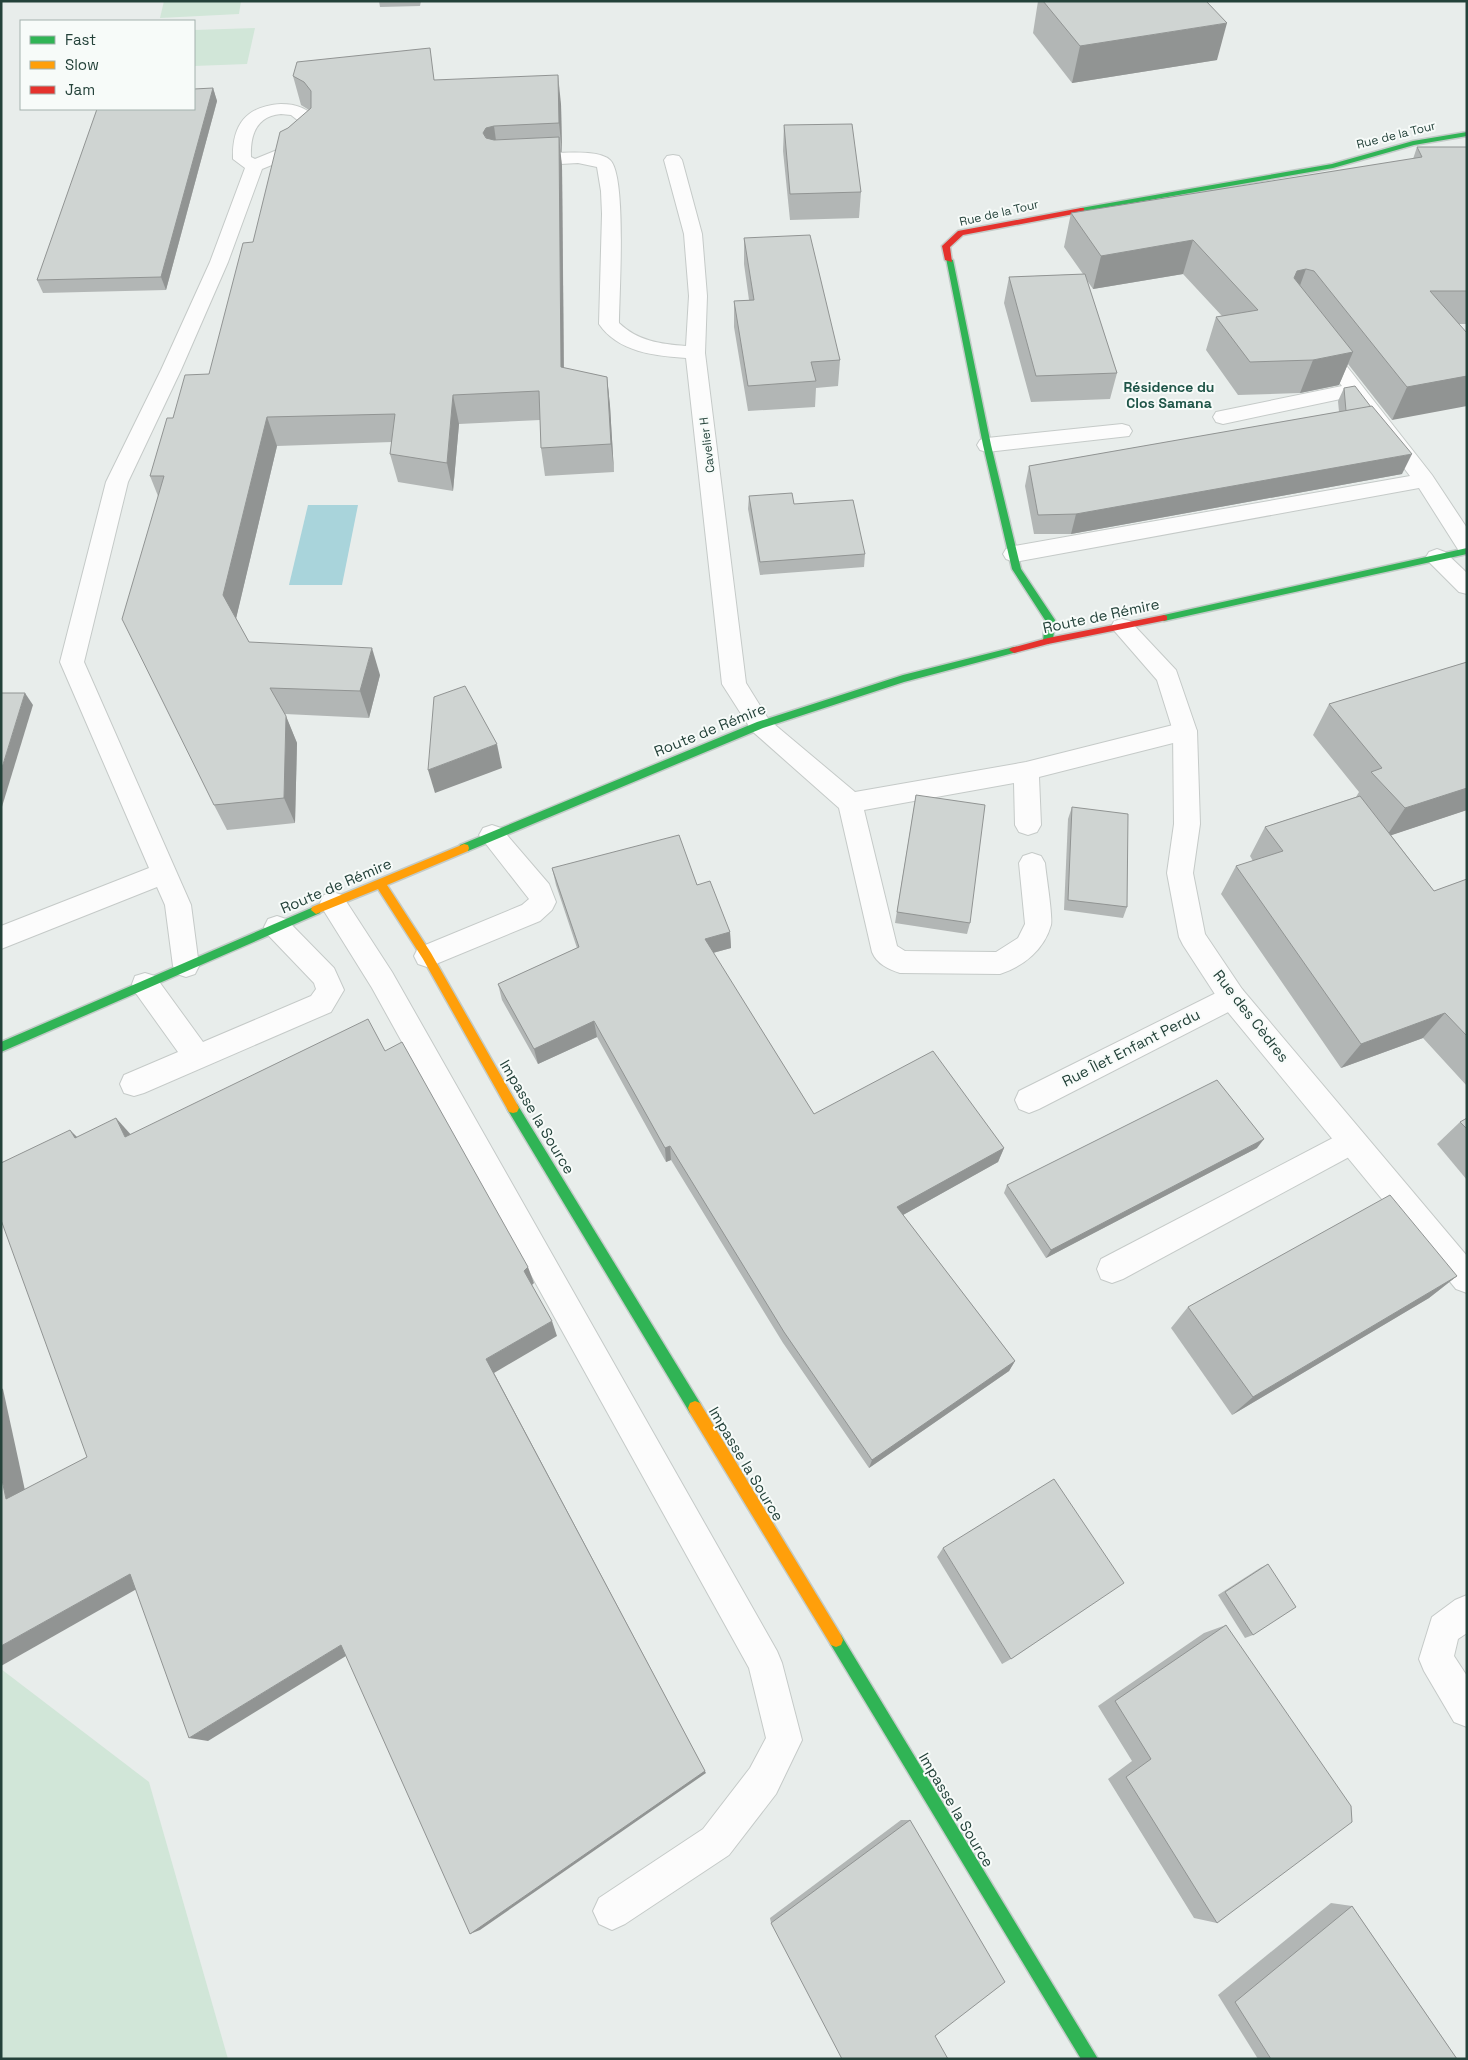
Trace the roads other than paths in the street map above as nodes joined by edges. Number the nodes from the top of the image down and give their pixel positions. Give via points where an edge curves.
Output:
1 (1467, 134) edge
2 (673, 160) dead end
3 (508, 162) edge
4 (254, 166) dead end
5 (1310, 332) edge
6 (695, 353) junction
7 (1355, 390) junction
8 (1223, 417) dead end
9 (1122, 431) dead end
10 (987, 445) junction
11 (1425, 480) junction
12 (1467, 546) edge
13 (1467, 551) edge
14 (1014, 554) junction
15 (1437, 558) junction
16 (1467, 586) edge
17 (1122, 627) junction
18 (1048, 641) junction
19 (760, 725) junction
20 (1185, 731) junction
21 (1026, 771) junction
22 (850, 803) junction
23 (1028, 825) dead end
24 (492, 836) junction
25 (1032, 863) dead end
26 (164, 873) junction
27 (380, 883) junction
28 (333, 903) junction
29 (277, 927) junction
30 (1, 938) edge
31 (427, 956) junction
32 (186, 966) junction
33 (145, 984) junction
34 (1232, 997) junction
35 (1, 1047) edge
36 (197, 1056) junction
37 (134, 1084) dead end
38 (1029, 1100) dead end
39 (1352, 1141) junction
40 (1112, 1269) dead end
41 (1467, 1279) edge
42 (1467, 1612) edge
43 (1467, 1709) edge
44 (612, 1911) dead end
45 (1090, 2059) edge

1 - 10 street, Rue de la Tour via 1413,143 1333,166 961,234 946,246
2 - 6 street, Cavelier H via 693,234 698,296
3 - 6 street via 582,158 604,163 612,201 609,324 619,336 647,349
4 - 26 street via 219,262 118,482 72,662
5 - 7 street
6 - 19 street, Cavelier H via 734,684
7 - 8 street
7 - 11 street
9 - 10 street
10 - 14 street, Rue de la Tour
11 - 12 street
11 - 14 street
13 - 15 street, Route de Rémire
14 - 18 street, Rue de la Tour via 1017,569 1050,620
15 - 16 street
15 - 17 street, Route de Rémire
17 - 18 street, Route de Rémire
17 - 20 street, Rue des Cèdres via 1168,676
18 - 19 street, Route de Rémire via 903,679
19 - 22 street, Cavelier H
19 - 24 street, Route de Rémire
20 - 21 street
20 - 34 street, Rue des Cèdres via 1187,824 1180,872 1192,937
21 - 22 street
21 - 23 street
22 - 25 street via 885,952 900,962 1000,963 1027,946 1038,924
24 - 27 street, Route de Rémire
24 - 31 street via 540,891 543,902 531,913
26 - 30 street
26 - 32 street via 178,905
27 - 28 street, Route de Rémire
27 - 31 street, Impasse la Source
28 - 29 street, Route de Rémire
28 - 44 street via 382,980 765,1663 784,1740 762,1781 716,1842
29 - 32 street, Route de Rémire
29 - 36 street via 324,976 330,990 320,1004
31 - 45 street, Impasse la Source via 513,1108
32 - 33 street, Route de Rémire
33 - 35 street, Route de Rémire
33 - 36 street
34 - 38 street, Rue Îlet Enfant Perdu
34 - 39 street, Rue des Cèdres
36 - 37 street
39 - 40 street
39 - 41 street, Rue des Cèdres
42 - 43 street via 1444,1629 1436,1659

